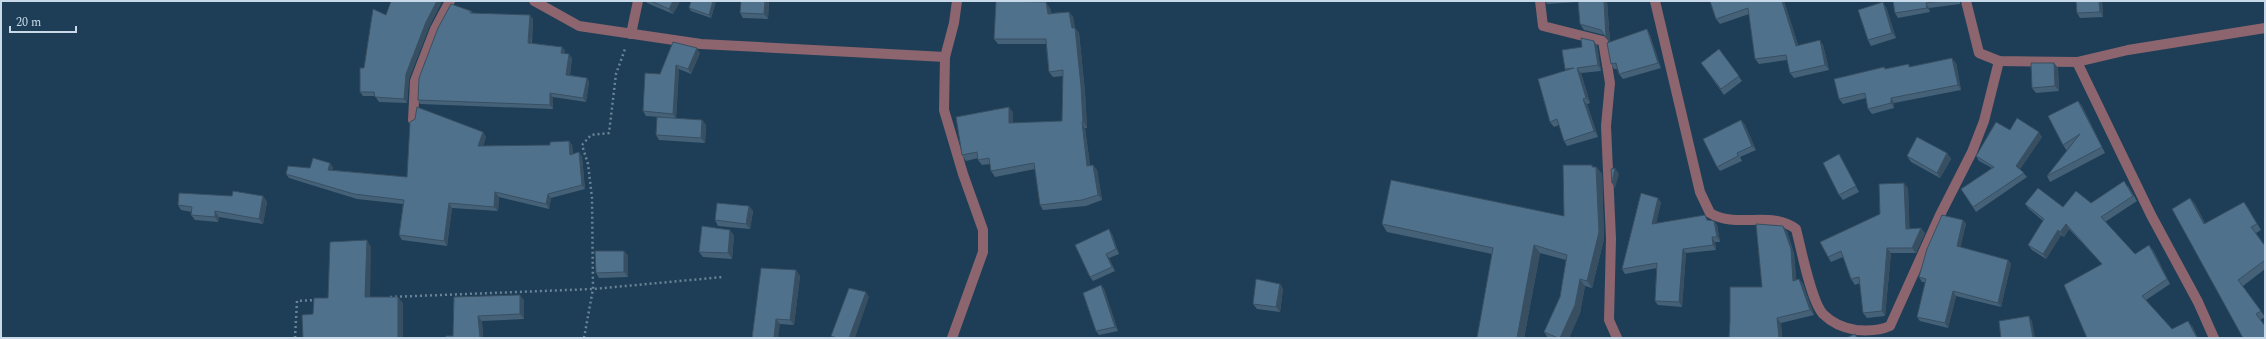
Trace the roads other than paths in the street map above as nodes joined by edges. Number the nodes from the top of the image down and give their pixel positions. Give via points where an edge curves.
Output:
1 (450, 1) edge
2 (534, 1) edge
3 (638, 1) edge
4 (957, 1) edge
5 (1540, 1) edge
6 (1655, 1) edge
7 (1966, 1) edge
8 (2265, 28) edge
9 (631, 34) junction
10 (945, 57) junction
11 (1999, 61) junction
12 (2077, 62) junction
13 (413, 120) edge
14 (952, 338) edge
15 (1616, 338) edge
16 (2214, 338) edge

1 - 13 street via 435,29 415,81
2 - 9 street via 578,26
3 - 9 street
4 - 10 street
5 - 15 street via 1543,26 1603,41 1610,83 1606,126 1611,239 1609,320
6 - 11 street via 1700,192 1710,213 1725,220 1782,221 1796,229 1814,294 1822,313 1832,322 1850,329 1882,330 1890,326 1940,215 1972,152 1984,122
7 - 11 street via 1980,53
8 - 12 street via 2128,50
9 - 10 street via 701,44
10 - 14 street via 944,110 983,230 983,252
11 - 12 street
12 - 16 street

